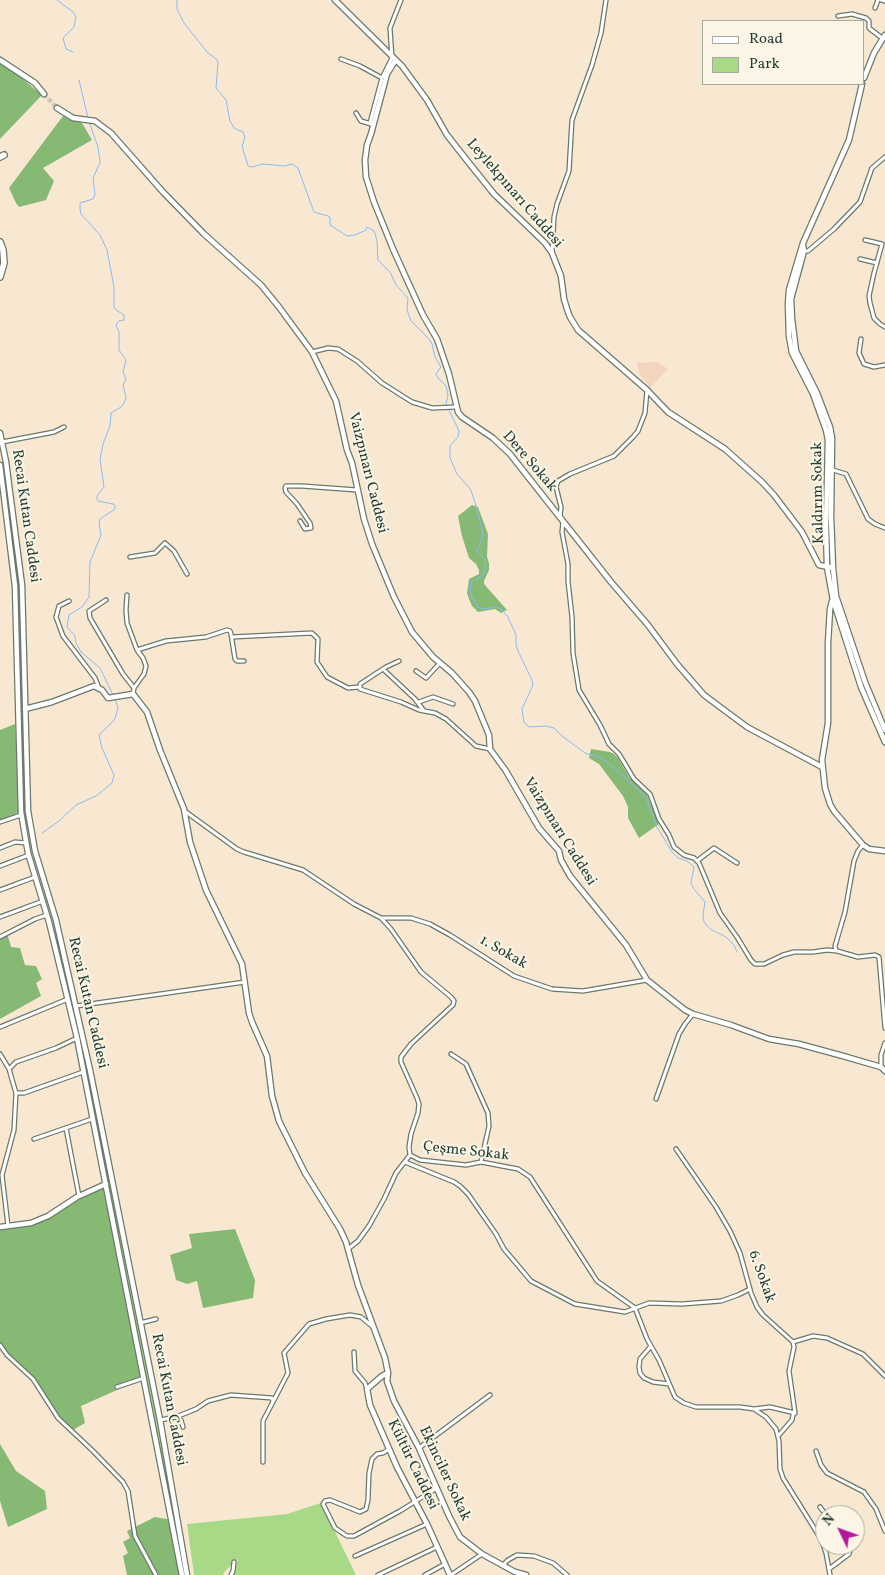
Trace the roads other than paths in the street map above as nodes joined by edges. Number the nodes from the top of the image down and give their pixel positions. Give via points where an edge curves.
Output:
1 (336, 0) edge
2 (400, 0) edge
3 (606, 0) edge
4 (879, 0) edge
5 (885, 1) edge
6 (875, 8) dead end
7 (838, 16) dead end
8 (884, 37) edge
9 (341, 59) dead end
10 (394, 59) junction
11 (0, 60) edge
12 (865, 76) edge
13 (382, 78) junction
14 (862, 85) edge
15 (44, 94) tunnel mouth
16 (57, 108) tunnel mouth
17 (356, 113) dead end
18 (372, 124) junction
19 (885, 157) edge
20 (865, 240) dead end
21 (0, 242) edge
22 (802, 251) junction
23 (552, 253) junction
24 (860, 258) dead end
25 (877, 264) junction
26 (0, 277) edge
27 (885, 328) edge
28 (861, 339) dead end
29 (312, 352) junction
30 (885, 365) edge
31 (646, 390) junction
32 (456, 407) junction
33 (64, 427) dead end
34 (0, 433) edge
35 (2, 442) junction
36 (0, 465) edge
37 (829, 469) junction
38 (0, 472) edge
39 (357, 490) junction
40 (2, 501) edge
41 (561, 520) junction
42 (300, 521) dead end
43 (885, 528) edge
44 (130, 557) dead end
45 (830, 568) junction
46 (187, 574) dead end
47 (127, 595) dead end
48 (834, 598) junction
49 (106, 600) dead end
50 (69, 601) dead end
51 (232, 636) junction
52 (137, 650) junction
53 (244, 661) dead end
54 (399, 661) dead end
55 (439, 664) junction
56 (384, 670) junction
57 (416, 671) dead end
58 (360, 687) junction
59 (99, 688) junction
60 (134, 688) junction
61 (133, 694) junction
62 (419, 702) junction
63 (453, 704) dead end
64 (26, 709) junction
65 (19, 711) junction
66 (424, 711) junction
67 (885, 730) edge
68 (885, 742) edge
69 (490, 749) junction
70 (822, 767) junction
71 (184, 809) junction
72 (21, 815) junction
73 (0, 822) edge
74 (26, 843) junction
75 (863, 845) junction
76 (0, 848) edge
77 (885, 851) edge
78 (29, 855) junction
79 (697, 861) junction
80 (737, 863) dead end
81 (0, 866) edge
82 (35, 877) junction
83 (0, 890) edge
84 (42, 901) junction
85 (47, 915) junction
86 (0, 918) edge
87 (381, 918) junction
88 (0, 937) edge
89 (837, 951) junction
90 (647, 980) junction
91 (245, 982) junction
92 (68, 999) junction
93 (76, 1006) junction
94 (693, 1014) junction
95 (0, 1027) edge
96 (885, 1028) edge
97 (77, 1038) junction
98 (885, 1043) edge
99 (0, 1054) edge
100 (451, 1054) dead end
101 (8, 1069) junction
102 (883, 1069) edge
103 (83, 1072) junction
104 (16, 1093) junction
105 (656, 1099) dead end
106 (92, 1119) junction
107 (66, 1128) junction
108 (34, 1139) dead end
109 (676, 1149) dead end
110 (410, 1155) junction
111 (405, 1162) junction
112 (481, 1162) junction
113 (112, 1183) junction
114 (105, 1184) junction
115 (79, 1196) junction
116 (8, 1226) junction
117 (0, 1227) edge
118 (348, 1249) junction
119 (750, 1289) junction
120 (635, 1308) junction
121 (156, 1319) dead end
122 (140, 1323) junction
123 (374, 1327) junction
124 (793, 1342) junction
125 (0, 1345) edge
126 (651, 1346) junction
127 (354, 1352) dead end
128 (388, 1373) junction
129 (885, 1376) edge
130 (144, 1378) junction
131 (669, 1384) junction
132 (117, 1387) dead end
133 (367, 1389) junction
134 (490, 1395) dead end
135 (273, 1401) junction
136 (754, 1409) junction
137 (795, 1413) junction
138 (176, 1416) junction
139 (160, 1420) junction
140 (183, 1427) dead end
141 (778, 1435) junction
142 (390, 1448) junction
143 (418, 1448) junction
144 (816, 1450) dead end
145 (263, 1462) dead end
146 (437, 1488) junction
147 (415, 1502) junction
148 (427, 1524) junction
149 (885, 1531) edge
150 (437, 1547) junction
151 (482, 1554) junction
152 (848, 1555) edge
153 (355, 1556) dead end
154 (234, 1562) dead end
155 (445, 1564) junction
156 (503, 1565) junction
157 (829, 1569) junction
158 (514, 1573) edge
159 (156, 1575) edge
160 (182, 1575) edge
161 (187, 1575) edge
162 (231, 1575) edge
163 (378, 1575) edge
164 (426, 1575) edge
165 (451, 1575) edge
166 (526, 1575) edge
167 (567, 1575) edge
168 (830, 1575) edge

1 - 10 street, Leylekpınarı Caddesi
2 - 10 street via 390,28
3 - 23 street via 601,33 572,120 568,171 556,209
4 - 5 street
4 - 6 street
7 - 8 street via 852,14 866,18 869,28
8 - 12 street
9 - 13 street
10 - 13 street
10 - 18 street
10 - 23 street, Leylekpınarı Caddesi via 485,183
11 - 15 street via 35,83
13 - 18 street
14 - 22 street, Kaldırım Sokak via 849,140
16 - 29 street, Vaizpınarı Caddesi via 73,118 95,121 111,133 198,228 261,285
17 - 18 street via 361,121
18 - 32 street via 365,160 369,186 391,244 437,339 452,382
19 - 22 street via 872,168 860,202 808,251
20 - 25 street via 882,244
21 - 26 highway via 4,263
22 - 37 street, Kaldırım Sokak via 788,296 790,345 826,430
23 - 31 street, Leylekpınarı Caddesi via 567,309 575,326
24 - 25 street
25 - 27 street via 870,302 874,318
28 - 30 street via 859,353 864,364 874,368
29 - 32 street via 338,349 412,402 432,408
29 - 39 street, Vaizpınarı Caddesi via 336,401
31 - 41 street via 645,413 633,437 614,456 558,481
31 - 45 street, Leylekpınarı Caddesi via 668,412 725,449 762,482 802,532 819,565
32 - 41 street, Dere Sokak via 462,417 510,454
33 - 35 street via 54,432
34 - 35 street, Recai Kutan Caddesi
35 - 64 street, Recai Kutan Caddesi via 22,586
36 - 38 street, Recai Kutan Caddesi
37 - 43 street via 846,474 868,519
37 - 45 street, Kaldırım Sokak
38 - 40 street, Recai Kutan Caddesi
39 - 42 street via 286,486 286,492 311,528 305,529
39 - 55 street, Vaizpınarı Caddesi via 372,544 394,597 412,632
40 - 65 street, Recai Kutan Caddesi via 15,586
41 - 70 street, Dere Sokak via 704,695 747,728
41 - 79 street via 579,690 630,775 650,794 674,847
44 - 46 street via 155,553 165,542
45 - 48 street, Kaldırım Sokak
47 - 52 street via 126,617
48 - 67 street
48 - 68 street via 861,687
48 - 70 street, Kaldırım Sokak via 830,609 828,711
49 - 60 street via 89,610 90,618
50 - 59 street via 59,606 56,618 63,636
51 - 52 street via 227,630
51 - 53 street via 235,659
51 - 58 street via 312,633 318,639 318,662 327,677 348,688
52 - 60 street via 146,666
54 - 56 street
55 - 57 street via 426,678
55 - 69 street, Vaizpınarı Caddesi via 459,680 475,701 489,734
56 - 58 street
56 - 62 street
58 - 66 street
59 - 61 street via 108,698
59 - 64 street via 89,687
60 - 61 street
61 - 71 street, Ekinciler Sokak via 147,712
62 - 63 street via 433,698
62 - 66 street
64 - 65 street
64 - 93 street, Recai Kutan Caddesi via 28,809 34,851 56,920
65 - 72 street, Recai Kutan Caddesi
66 - 69 street via 446,719 473,744
69 - 90 street, Vaizpınarı Caddesi via 559,852 570,876 626,945
70 - 75 street, Kaldırım Sokak via 832,808
71 - 87 street, Çeşme Sokak via 237,849 303,870
71 - 91 street, Ekinciler Sokak via 190,842 206,890 240,958
72 - 73 street
72 - 74 street, Recai Kutan Caddesi
74 - 76 street via 14,842
74 - 78 street, Recai Kutan Caddesi
75 - 77 street
75 - 89 street via 854,861 845,912 834,946
78 - 81 street
78 - 82 street, Recai Kutan Caddesi
79 - 80 street via 714,848
79 - 89 street via 720,913 753,963 764,964 794,952
82 - 83 street
82 - 84 street, Recai Kutan Caddesi
84 - 85 street, Recai Kutan Caddesi
84 - 86 street
85 - 88 street
85 - 92 street, Recai Kutan Caddesi
87 - 90 street, 1. Sokak via 410,918 430,924 509,973 552,989 583,991
87 - 110 street, Çeşme Sokak via 421,972 454,1001 401,1057 419,1104 411,1134
89 - 96 street via 858,957 875,955 880,958
90 - 94 street, Vaizpınarı Caddesi
91 - 93 street
91 - 118 street, Ekinciler Sokak via 252,1022 267,1056 279,1121
92 - 95 street
92 - 97 street, Recai Kutan Caddesi
93 - 113 street, Recai Kutan Caddesi
94 - 102 street, Vaizpınarı Caddesi via 769,1039 799,1044
94 - 105 street via 679,1034
97 - 101 street via 16,1062
97 - 103 street, Recai Kutan Caddesi
98 - 102 street via 881,1055
99 - 101 street
100 - 112 street via 466,1064 488,1113 489,1126
101 - 104 street
103 - 104 street
103 - 106 street, Recai Kutan Caddesi
104 - 116 street via 14,1130 2,1176
106 - 107 street
106 - 114 street, Recai Kutan Caddesi
107 - 108 street
107 - 115 street
109 - 119 street, 6. Sokak via 730,1230
110 - 111 street
110 - 112 street, Çeşme Sokak via 420,1160 461,1165
111 - 118 street via 369,1226
111 - 120 street via 454,1182 465,1191 504,1249 531,1281 575,1304 622,1312
112 - 120 street, Çeşme Sokak via 518,1169 530,1177 597,1280
113 - 114 street
113 - 122 street, Recai Kutan Caddesi
114 - 115 street
114 - 130 street, Recai Kutan Caddesi
115 - 116 street via 48,1216 31,1223
116 - 117 street
118 - 123 street, Ekinciler Sokak
119 - 120 street via 722,1301 649,1303
119 - 124 street, 6. Sokak via 763,1316
120 - 126 street
121 - 122 street
122 - 139 street, Recai Kutan Caddesi
123 - 128 street, Ekinciler Sokak
123 - 135 street via 361,1316 350,1315 309,1324 284,1353 288,1372
124 - 129 street via 813,1336 827,1338 863,1354
124 - 137 street via 789,1371
125 - 159 street via 33,1379 58,1418 123,1482 128,1491 135,1536
126 - 131 street
126 - 131 street via 640,1359 641,1375 653,1382
127 - 133 street via 355,1370
128 - 133 street
128 - 143 street, Ekinciler Sokak via 387,1381 394,1401
130 - 132 street
130 - 160 street, Recai Kutan Caddesi
131 - 136 street via 674,1397 696,1407
133 - 142 street, Kültür Caddesi via 374,1414
134 - 143 street
135 - 138 street via 272,1398 231,1395 208,1401
135 - 145 street via 263,1421
136 - 137 street via 770,1407
136 - 141 street via 772,1424
137 - 141 street
138 - 139 street
138 - 140 street
139 - 161 street, Recai Kutan Caddesi
141 - 157 street via 783,1478 821,1539
142 - 147 street, Kültür Caddesi
142 - 147 street via 372,1459 366,1509 360,1512 330,1500 323,1504 335,1528 347,1536 354,1536
143 - 146 street, Ekinciler Sokak
144 - 149 street via 827,1473 864,1492 876,1509
146 - 147 street
146 - 151 street, Ekinciler Sokak via 460,1537
147 - 148 street, Kültür Caddesi
148 - 150 street, Kültür Caddesi
148 - 153 street
150 - 155 street, Kültür Caddesi
150 - 163 street
151 - 156 street, Ekinciler Sokak
151 - 165 street
152 - 157 street
154 - 162 street
155 - 164 street
155 - 165 street, Kültür Caddesi
156 - 158 street, Ekinciler Sokak
156 - 167 street via 517,1555 534,1556 553,1563
157 - 168 street
158 - 166 street, Ekinciler Sokak

